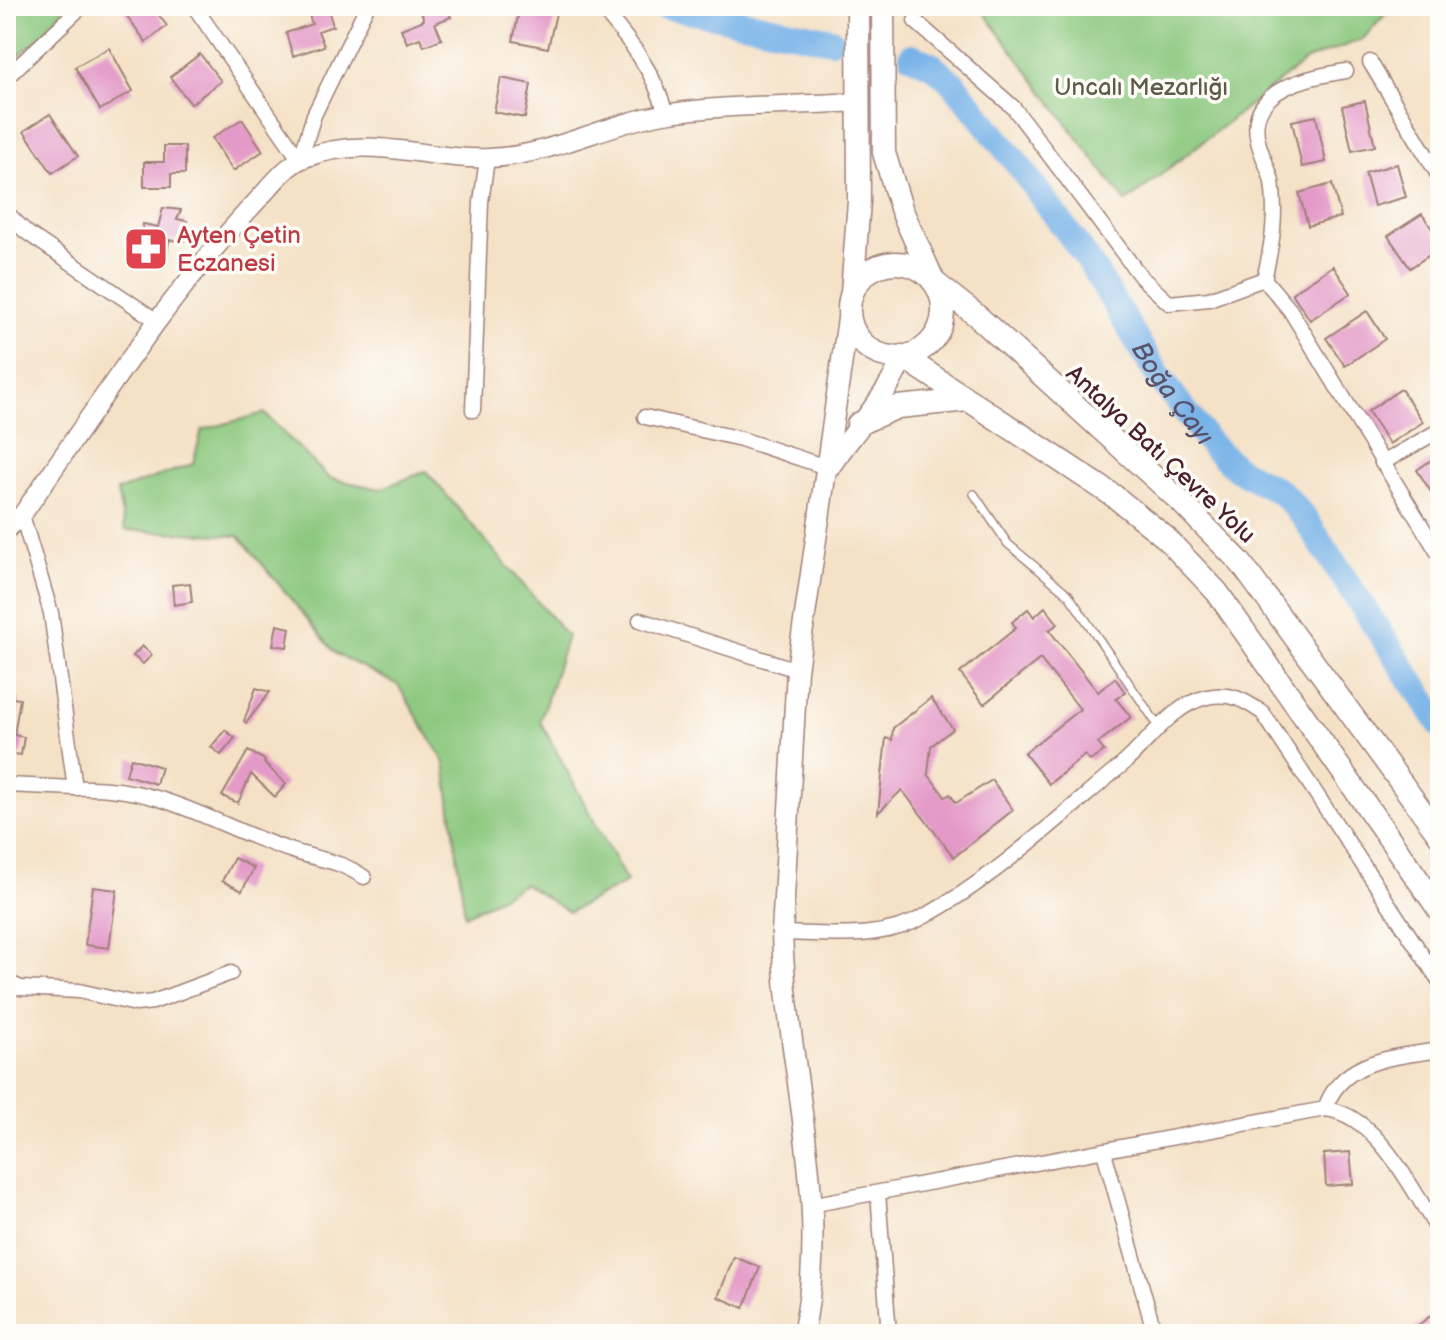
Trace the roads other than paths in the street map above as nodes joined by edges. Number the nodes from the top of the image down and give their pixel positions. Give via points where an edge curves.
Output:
1 (82, 6) edge
2 (194, 6) edge
3 (367, 6) edge
4 (600, 6) edge
5 (858, 6) edge
6 (883, 6) edge
7 (915, 21) dead end
8 (1370, 62) dead end
9 (1346, 71) dead end
10 (6, 78) edge
11 (858, 102) junction
12 (666, 114) junction
13 (487, 159) junction
14 (300, 160) junction
15 (1440, 178) edge
16 (6, 212) edge
17 (1264, 279) junction
18 (934, 282) junction
19 (851, 298) junction
20 (157, 321) junction
21 (902, 356) junction
22 (968, 400) junction
23 (473, 410) dead end
24 (645, 417) dead end
25 (858, 424) junction
26 (1440, 430) edge
27 (1382, 463) junction
28 (829, 468) junction
29 (974, 494) dead end
30 (22, 515) junction
31 (6, 530) edge
32 (1440, 556) edge
33 (640, 620) dead end
34 (797, 670) junction
35 (1159, 727) junction
36 (6, 785) edge
37 (75, 788) junction
38 (1440, 836) edge
39 (364, 877) dead end
40 (1440, 911) edge
41 (782, 933) junction
42 (231, 973) dead end
43 (6, 982) edge
44 (1440, 982) edge
45 (1440, 1050) edge
46 (1325, 1109) junction
47 (1104, 1152) junction
48 (878, 1193) junction
49 (810, 1205) junction
50 (1440, 1233) edge
51 (803, 1334) edge
52 (889, 1334) edge
53 (1155, 1334) edge

1 - 10 street
2 - 14 street
3 - 14 street via 314,115
4 - 12 street via 657,80
5 - 11 highway
6 - 18 highway, Antalya Batı Çevre Yolu via 884,153 902,211
7 - 17 street via 1013,107 1141,277 1169,303 1209,299
8 - 15 street
9 - 17 street via 1290,83 1262,109 1257,139 1275,210
11 - 12 street
11 - 19 highway via 859,201
12 - 13 street via 536,152
13 - 14 street via 351,148
13 - 23 street
14 - 20 street via 219,242
16 - 20 street via 26,232
17 - 27 street via 1290,310
18 - 19 highway via 915,267 892,263 867,274
18 - 21 highway via 943,304 941,324 930,343
18 - 38 highway, Antalya Batı Çevre Yolu via 1179,500 1240,562
19 - 21 highway via 850,314 859,338 876,352
19 - 28 main road
20 - 30 street
21 - 22 highway
21 - 25 main road via 898,375
22 - 25 highway via 898,407
22 - 40 highway via 1114,496 1165,537 1217,592
24 - 28 street via 741,439
25 - 28 main road
26 - 27 street
27 - 32 street
28 - 34 main road
29 - 35 lane via 1008,544 1068,594
30 - 31 street
30 - 37 street via 51,613
33 - 34 street
34 - 41 main road
35 - 41 street via 1090,791 969,888 922,918 871,934
35 - 44 street via 1170,715 1205,698 1227,695 1263,713
36 - 37 street
37 - 39 street via 162,797 297,853 330,858
41 - 49 main road
42 - 43 street via 136,1004
45 - 46 street via 1359,1067 1342,1078
46 - 47 street
46 - 50 street via 1353,1116 1376,1137
47 - 48 street
47 - 53 street
48 - 49 street
48 - 52 street
49 - 51 main road via 811,1261

